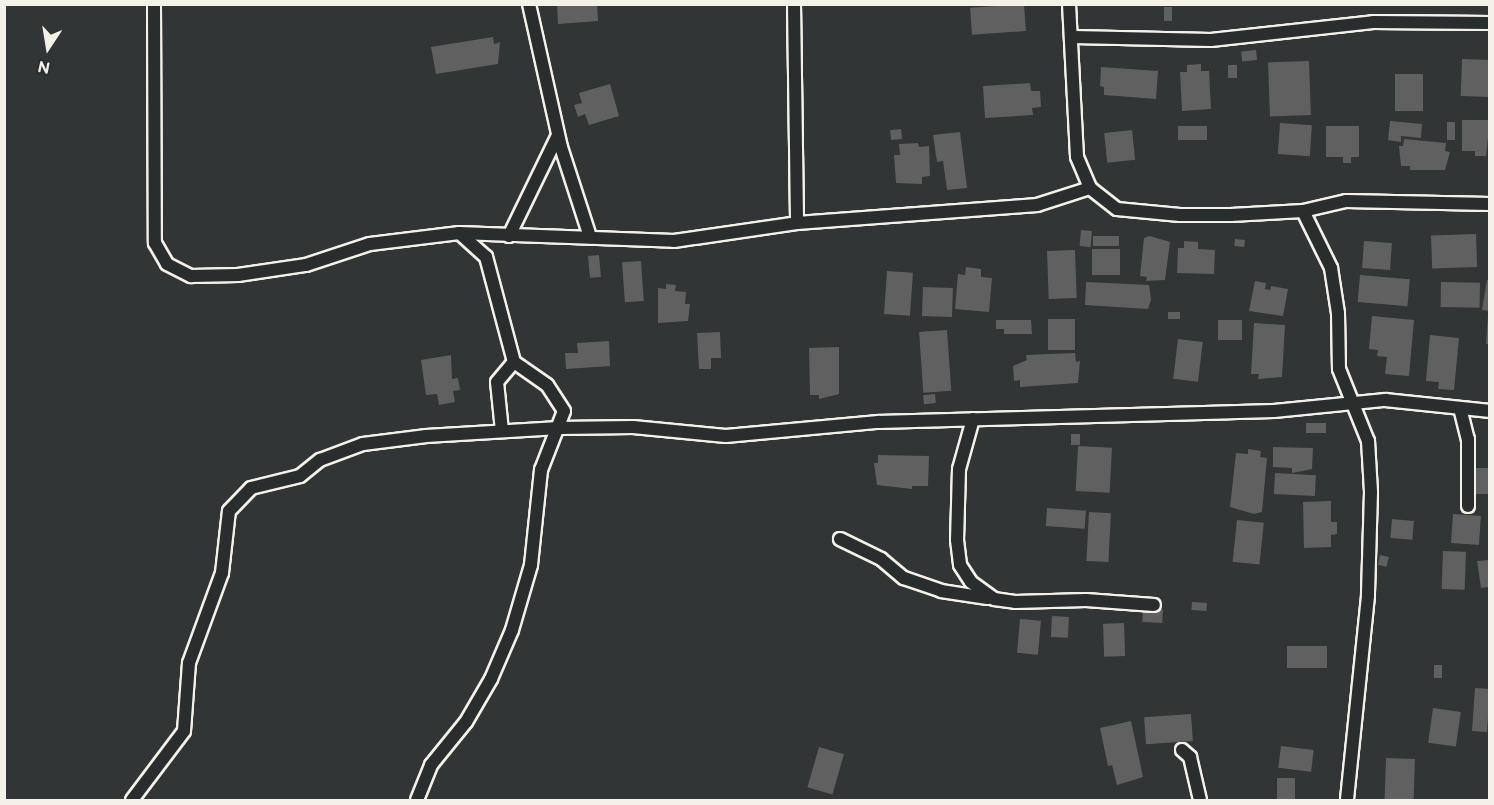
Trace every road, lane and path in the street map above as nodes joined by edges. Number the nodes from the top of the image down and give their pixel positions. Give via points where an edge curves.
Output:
1 (154, 4) edge
2 (529, 4) edge
3 (794, 4) edge
4 (1069, 4) edge
5 (1490, 22) edge
6 (1073, 37) junction
7 (558, 135) junction
8 (1090, 188) junction
9 (1490, 204) edge
10 (1303, 211) junction
11 (797, 223) junction
12 (459, 233) junction
13 (509, 236) junction
14 (590, 237) junction
15 (514, 362) junction
16 (1353, 402) junction
17 (1460, 408) junction
18 (1490, 411) edge
19 (973, 419) junction
20 (559, 428) junction
21 (502, 431) junction
22 (1468, 506) dead end
23 (840, 539) dead end
24 (994, 599) junction
25 (1154, 605) dead end
26 (1182, 750) dead end
27 (132, 801) edge
28 (417, 801) edge
29 (1200, 801) edge
30 (1347, 801) edge

1 - 12 street via 155,243 167,264 191,276 238,275 306,265 370,244
2 - 7 street
3 - 11 street
4 - 6 street
5 - 6 street via 1373,22 1211,40
6 - 8 street via 1077,157
7 - 13 street
7 - 14 street
8 - 10 street via 1117,209 1137,213
8 - 11 street via 1037,205
9 - 10 street via 1346,201
10 - 16 street via 1330,268 1338,313 1340,369
11 - 14 street via 674,241
12 - 13 street
12 - 15 street via 486,257
13 - 14 street
15 - 20 street via 547,385 564,411
15 - 21 street via 496,382
16 - 17 street via 1385,400
16 - 19 street via 1274,411
16 - 30 street via 1368,441 1371,492 1368,596
17 - 18 street
17 - 22 street via 1468,439
19 - 20 street via 878,422 726,436 633,427
19 - 24 street via 958,469 957,540 960,565 971,582
20 - 21 street
20 - 28 street via 550,441 541,470 531,566 512,630 466,722 431,765
21 - 27 street via 363,444 320,460 300,476 251,488 229,510 222,573 189,663 184,731
23 - 24 street via 881,559 904,578 941,591
24 - 25 street
26 - 29 street via 1190,757

